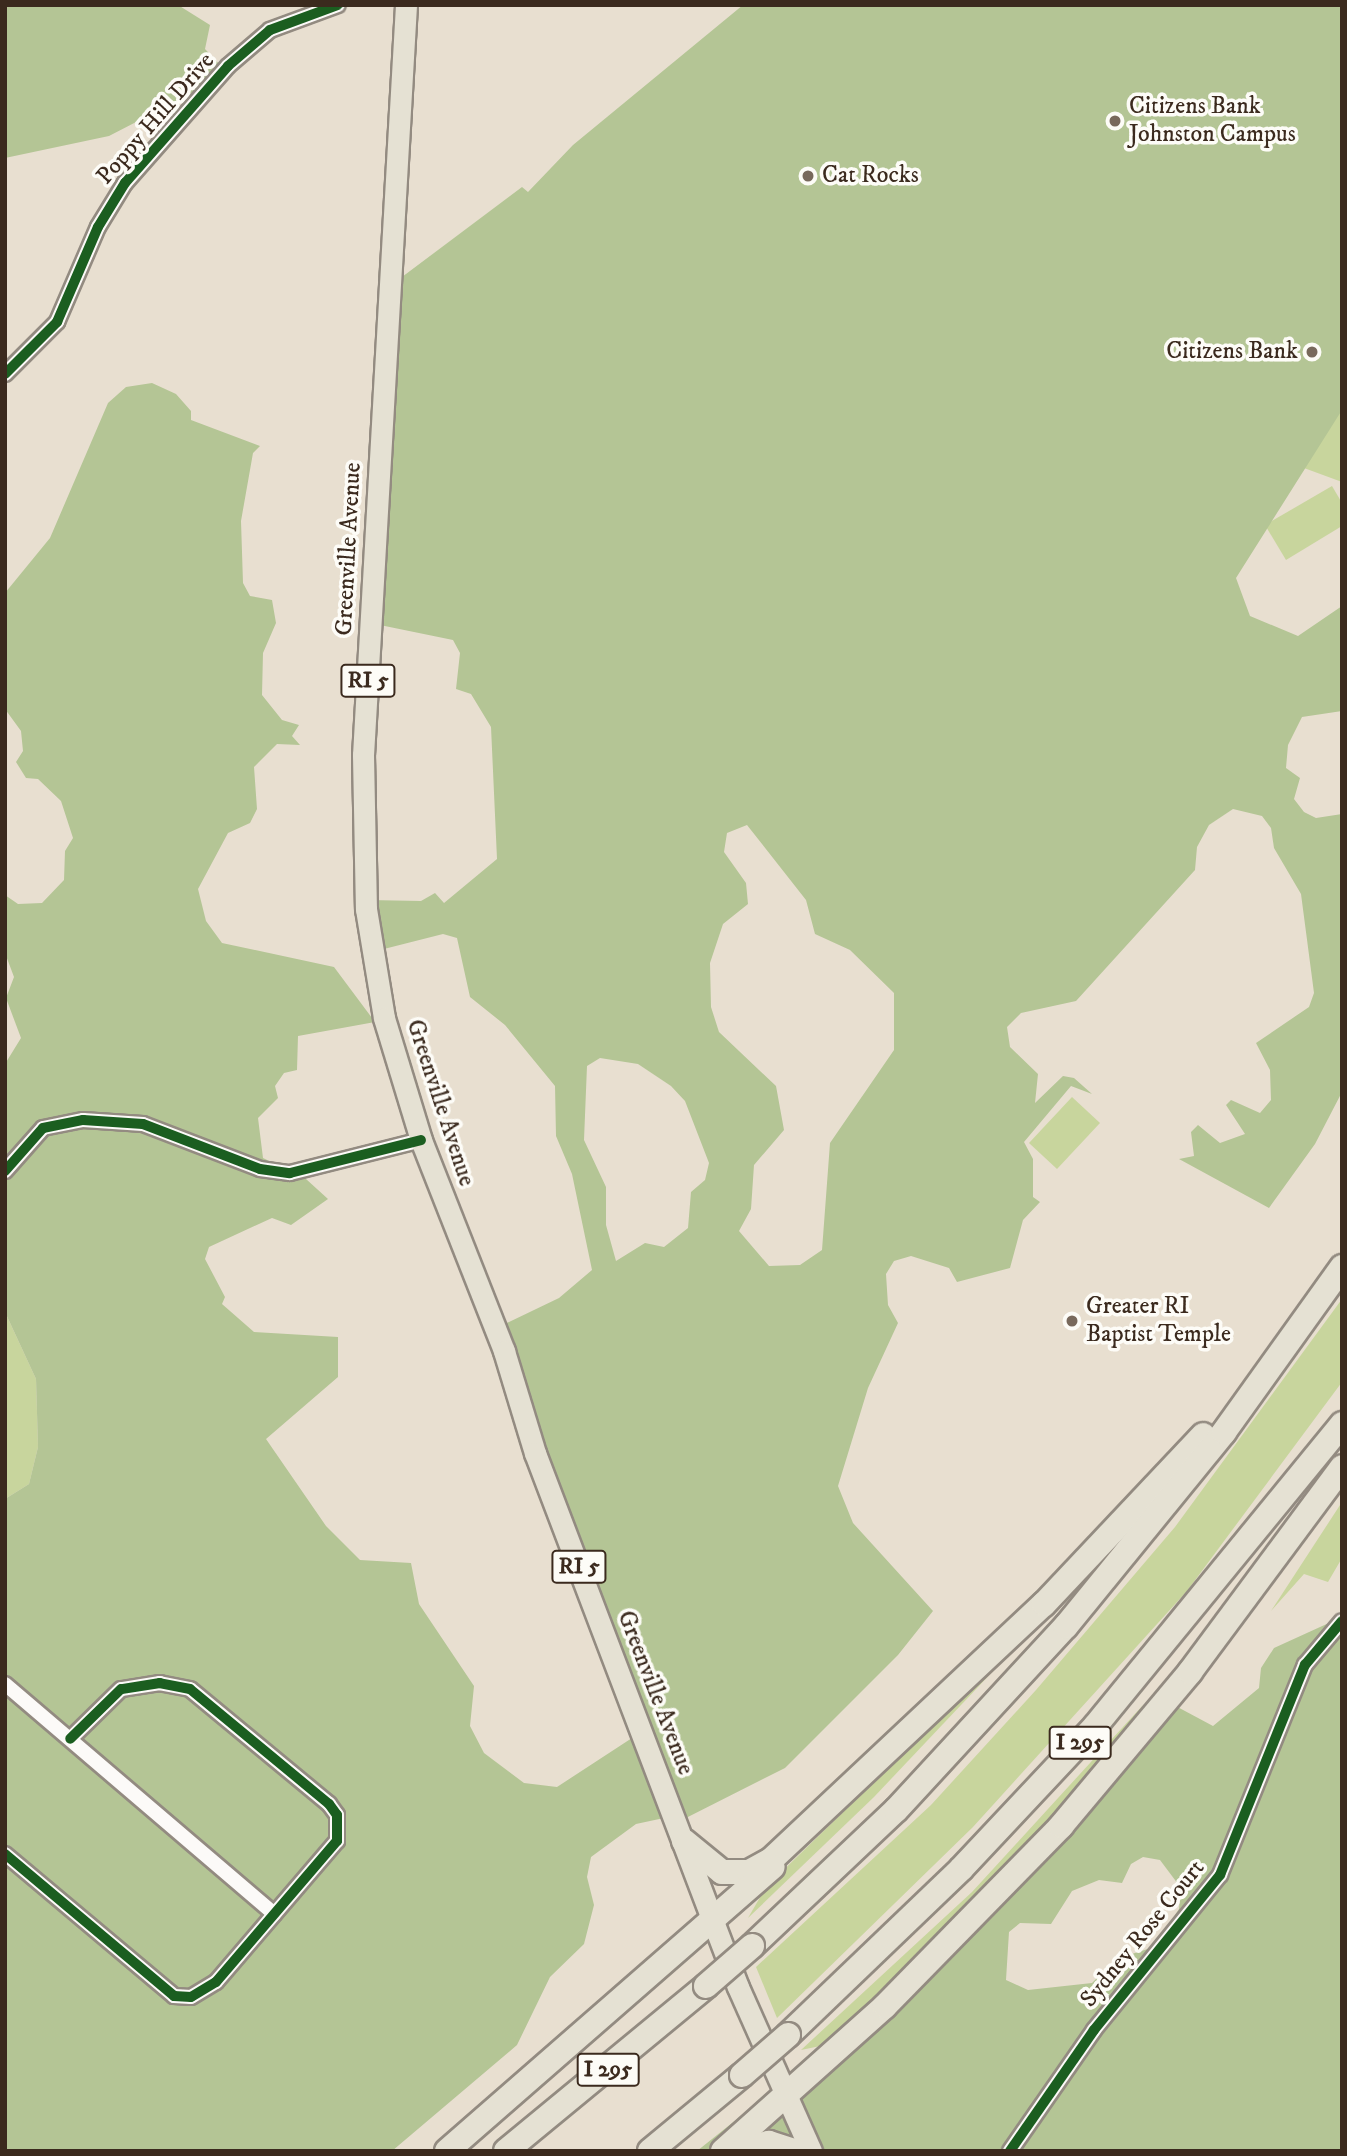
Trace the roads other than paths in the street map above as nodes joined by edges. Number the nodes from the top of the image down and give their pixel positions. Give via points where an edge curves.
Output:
1 (338, 5) edge
2 (398, 5) edge
3 (406, 5) edge
4 (5, 374) edge
5 (421, 1140) junction
6 (5, 1171) edge
7 (1342, 1267) edge
8 (1269, 1372) junction
9 (1342, 1424) edge
10 (1342, 1467) edge
11 (1342, 1621) edge
12 (5, 1684) edge
13 (69, 1739) junction
14 (865, 1775) junction
15 (684, 1841) junction
16 (5, 1854) edge
17 (274, 1914) junction
18 (714, 1922) junction
19 (785, 2100) junction
20 (447, 2151) edge
21 (506, 2151) edge
22 (650, 2151) edge
23 (723, 2151) edge
24 (742, 2151) edge
25 (794, 2151) edge
26 (811, 2151) edge
27 (1010, 2151) edge

1 - 4 street, Poppy Hill Drive via 270,30 228,66 125,183 98,227 57,322
2 - 3 street
3 - 5 main road, Greenville Avenue / RI 5 via 362,841 384,1018
5 - 6 street via 290,1173 260,1169 143,1124 83,1120 43,1128
5 - 15 main road, Greenville Avenue / RI 5
7 - 8 highway, I 295
8 - 14 highway via 1044,1604
8 - 21 highway, I 295, bridge via 1131,1550 1008,1692 752,1946
9 - 22 highway, I 295, bridge via 1088,1734 961,1869 788,2035
10 - 19 highway via 1205,1653 1061,1826
11 - 27 street, Sydney Rose Court via 1305,1665 1220,1875 1094,2030
12 - 13 street
13 - 17 street
13 - 17 street via 121,1689 160,1683 203,1695 337,1815 337,1841
14 - 15 highway via 749,1872 714,1869
14 - 18 highway
15 - 18 main road, Greenville Avenue / RI 5
16 - 17 street via 174,1996 191,1997 216,1982
18 - 19 main road, Greenville Avenue / RI 5
18 - 20 highway
19 - 23 highway
19 - 26 main road, Greenville Avenue / RI 5
24 - 25 highway via 769,2143

